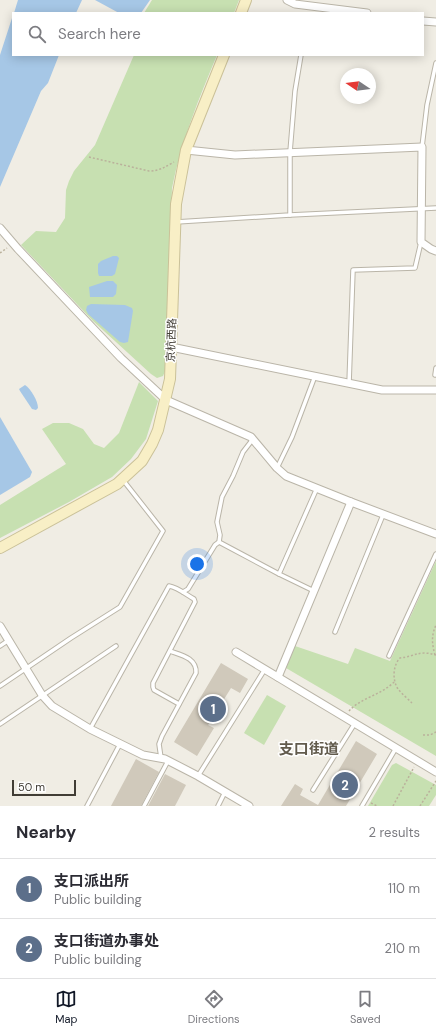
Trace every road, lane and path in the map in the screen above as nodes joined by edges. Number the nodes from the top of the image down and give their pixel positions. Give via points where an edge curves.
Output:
1 (246, 0) edge
2 (287, 0) edge
3 (309, 10) edge
4 (241, 12) edge
5 (348, 12) edge
6 (424, 21) edge
7 (436, 22) edge
8 (224, 56) edge
9 (301, 56) edge
10 (436, 63) edge
11 (422, 147) junction
12 (290, 152) junction
13 (185, 153) junction
14 (89, 157) dead end
15 (421, 208) junction
16 (436, 208) edge
17 (290, 215) junction
18 (174, 222) junction
19 (0, 228) edge
20 (421, 242) junction
21 (436, 251) edge
22 (171, 347) junction
23 (436, 368) edge
24 (435, 375) edge
25 (315, 376) junction
26 (349, 384) junction
27 (436, 390) edge
28 (166, 400) junction
29 (253, 439) junction
30 (277, 468) junction
31 (123, 479) junction
32 (317, 488) junction
33 (351, 502) junction
34 (383, 514) junction
35 (436, 534) edge
36 (219, 542) junction
37 (0, 548) edge
38 (436, 554) edge
39 (279, 574) junction
40 (314, 591) junction
41 (183, 592) junction
42 (436, 625) edge
43 (0, 626) edge
44 (335, 632) dead end
45 (9, 640) junction
46 (0, 646) edge
47 (116, 646) dead end
48 (170, 651) junction
49 (236, 652) dead end
50 (435, 655) edge
51 (389, 656) dead end
52 (26, 668) junction
53 (265, 669) junction
54 (278, 677) junction
55 (395, 681) junction
56 (0, 686) edge
57 (42, 695) junction
58 (412, 703) dead end
59 (178, 704) junction
60 (344, 717) junction
61 (355, 723) junction
62 (0, 724) edge
63 (90, 729) junction
64 (436, 732) edge
65 (423, 735) dead end
66 (120, 744) junction
67 (396, 748) junction
68 (165, 759) junction
69 (418, 761) junction
70 (436, 772) edge
71 (198, 776) junction
72 (436, 781) edge
73 (313, 790) dead end
74 (226, 792) junction
75 (87, 806) edge
76 (144, 806) edge
77 (218, 806) edge
78 (249, 806) edge
79 (362, 806) edge
80 (393, 806) edge
81 (420, 806) edge

1 - 4 main road
2 - 3 street
3 - 5 street
6 - 7 street
8 - 13 main road, 京杭西路
9 - 12 lane
10 - 11 lane
11 - 12 street
11 - 15 street
12 - 13 street via 235,155
12 - 17 lane
13 - 14 path via 163,169 155,171
13 - 18 main road, 京杭西路
15 - 16 lane
15 - 17 lane
15 - 20 street
17 - 18 lane
18 - 22 main road, 京杭西路
19 - 28 street via 121,358
20 - 21 street
20 - 26 lane via 415,268 353,270
22 - 25 street
22 - 28 main road, 京杭西路 via 170,379
23 - 24 lane
25 - 26 street
25 - 30 lane via 292,437
26 - 27 street via 382,390
28 - 29 street
28 - 31 main road, 京杭西路 via 152,444 142,461
29 - 30 street
29 - 36 lane via 243,452 222,497 217,522
30 - 32 street via 286,476
31 - 37 main road, 京杭西路
31 - 52 lane via 162,531 120,607
32 - 33 street
32 - 39 lane
33 - 34 street
33 - 40 street
34 - 35 street
34 - 44 lane
36 - 39 lane
36 - 41 lane via 188,589
38 - 51 lane
39 - 40 lane
40 - 54 street
41 - 48 lane via 195,602
41 - 63 lane via 171,586 167,588
42 - 50 path via 432,635
43 - 45 street
45 - 46 lane
45 - 52 street
47 - 57 lane
48 - 59 lane via 152,687
48 - 59 lane via 192,661 197,669
49 - 53 street
50 - 55 path via 419,652 400,658 395,667
52 - 56 lane
52 - 57 street
53 - 54 street
53 - 71 lane
54 - 60 street
55 - 58 path via 397,688
55 - 60 path via 383,692 353,706
57 - 62 lane
57 - 63 street via 52,706
59 - 68 lane via 160,744
60 - 61 street
61 - 67 street
61 - 73 lane
63 - 66 street
64 - 65 path
66 - 68 street via 143,755
66 - 75 lane
67 - 69 street
67 - 79 lane
68 - 71 street
68 - 76 lane
69 - 70 street
69 - 80 path
71 - 74 street
72 - 81 path
74 - 77 lane
74 - 78 street

